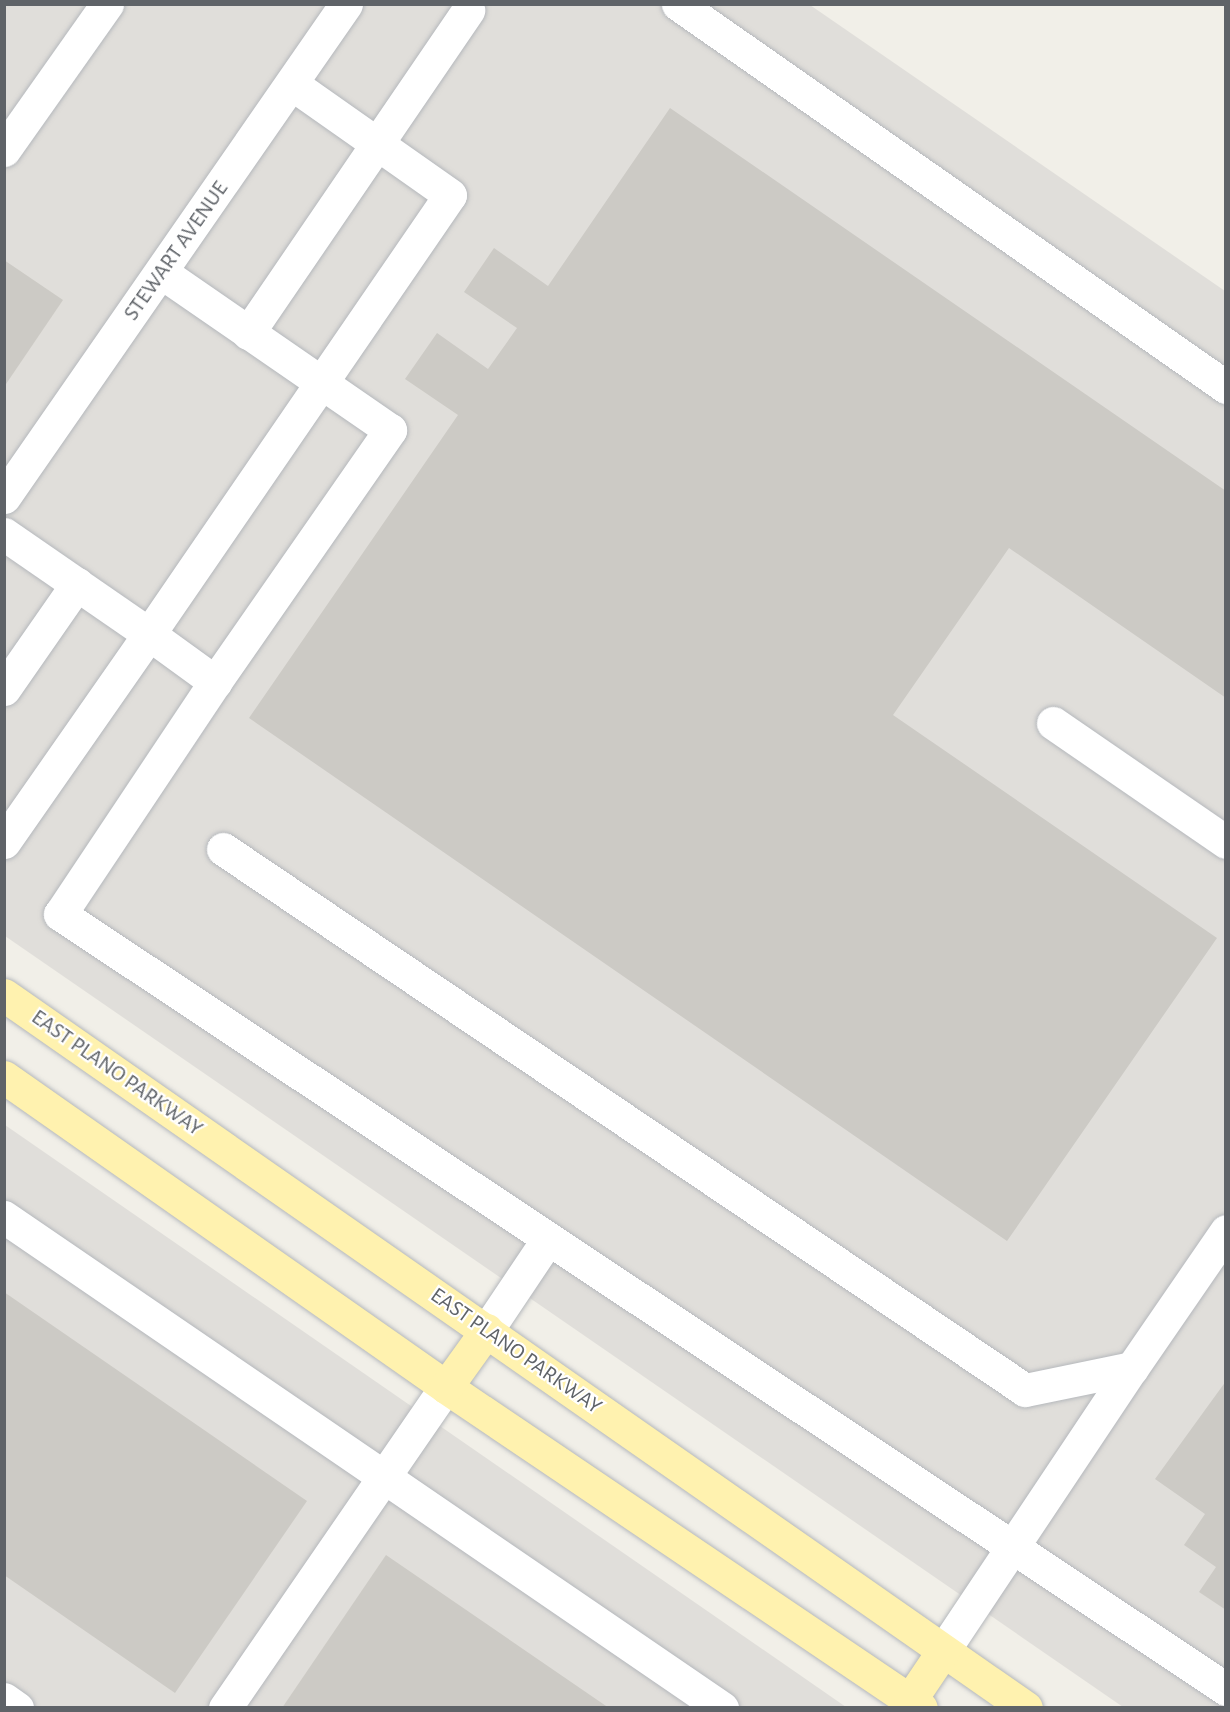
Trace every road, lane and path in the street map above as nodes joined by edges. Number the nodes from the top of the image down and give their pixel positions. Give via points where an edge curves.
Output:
1 (106, 4) edge
2 (346, 4) edge
3 (678, 4) edge
4 (468, 9) dead end
5 (292, 84) junction
6 (376, 144) junction
7 (4, 150) edge
8 (160, 272) junction
9 (248, 333) junction
10 (321, 383) junction
11 (1226, 387) edge
12 (4, 497) edge
13 (4, 534) edge
14 (77, 584) junction
15 (149, 634) junction
16 (215, 682) junction
17 (4, 689) edge
18 (1053, 723) dead end
19 (4, 842) edge
20 (1226, 842) edge
21 (223, 849) dead end
22 (4, 995) edge
23 (4, 1077) edge
24 (4, 1217) edge
25 (1226, 1231) edge
26 (548, 1239) junction
27 (487, 1330) junction
28 (1132, 1368) junction
29 (446, 1387) junction
30 (384, 1476) junction
31 (1014, 1545) junction
32 (943, 1651) junction
33 (1226, 1689) edge
34 (4, 1699) edge
35 (912, 1705) edge
36 (17, 1707) edge
37 (225, 1707) edge
38 (722, 1707) edge
39 (1026, 1707) edge

1 - 7 street
2 - 5 street, STEWART AVENUE
3 - 11 street
4 - 6 street
5 - 6 street
5 - 8 street, STEWART AVENUE
6 - 9 street
6 - 10 street via 450,195
8 - 9 street
8 - 12 street, STEWART AVENUE
9 - 10 street
10 - 15 street
10 - 16 street via 390,430
13 - 14 street
14 - 15 street
14 - 17 street
15 - 16 street
15 - 19 street
16 - 26 street via 60,914
18 - 20 street
21 - 28 street via 1025,1390
22 - 27 main road, EAST PLANO PARKWAY
23 - 29 main road
24 - 30 street
25 - 28 street
26 - 27 street
26 - 31 street
27 - 29 main road
27 - 32 main road, EAST PLANO PARKWAY
28 - 31 street
29 - 30 street
29 - 35 main road
30 - 37 street
30 - 38 street
31 - 32 street
31 - 33 street
32 - 35 main road
32 - 39 main road, EAST PLANO PARKWAY
34 - 36 street

